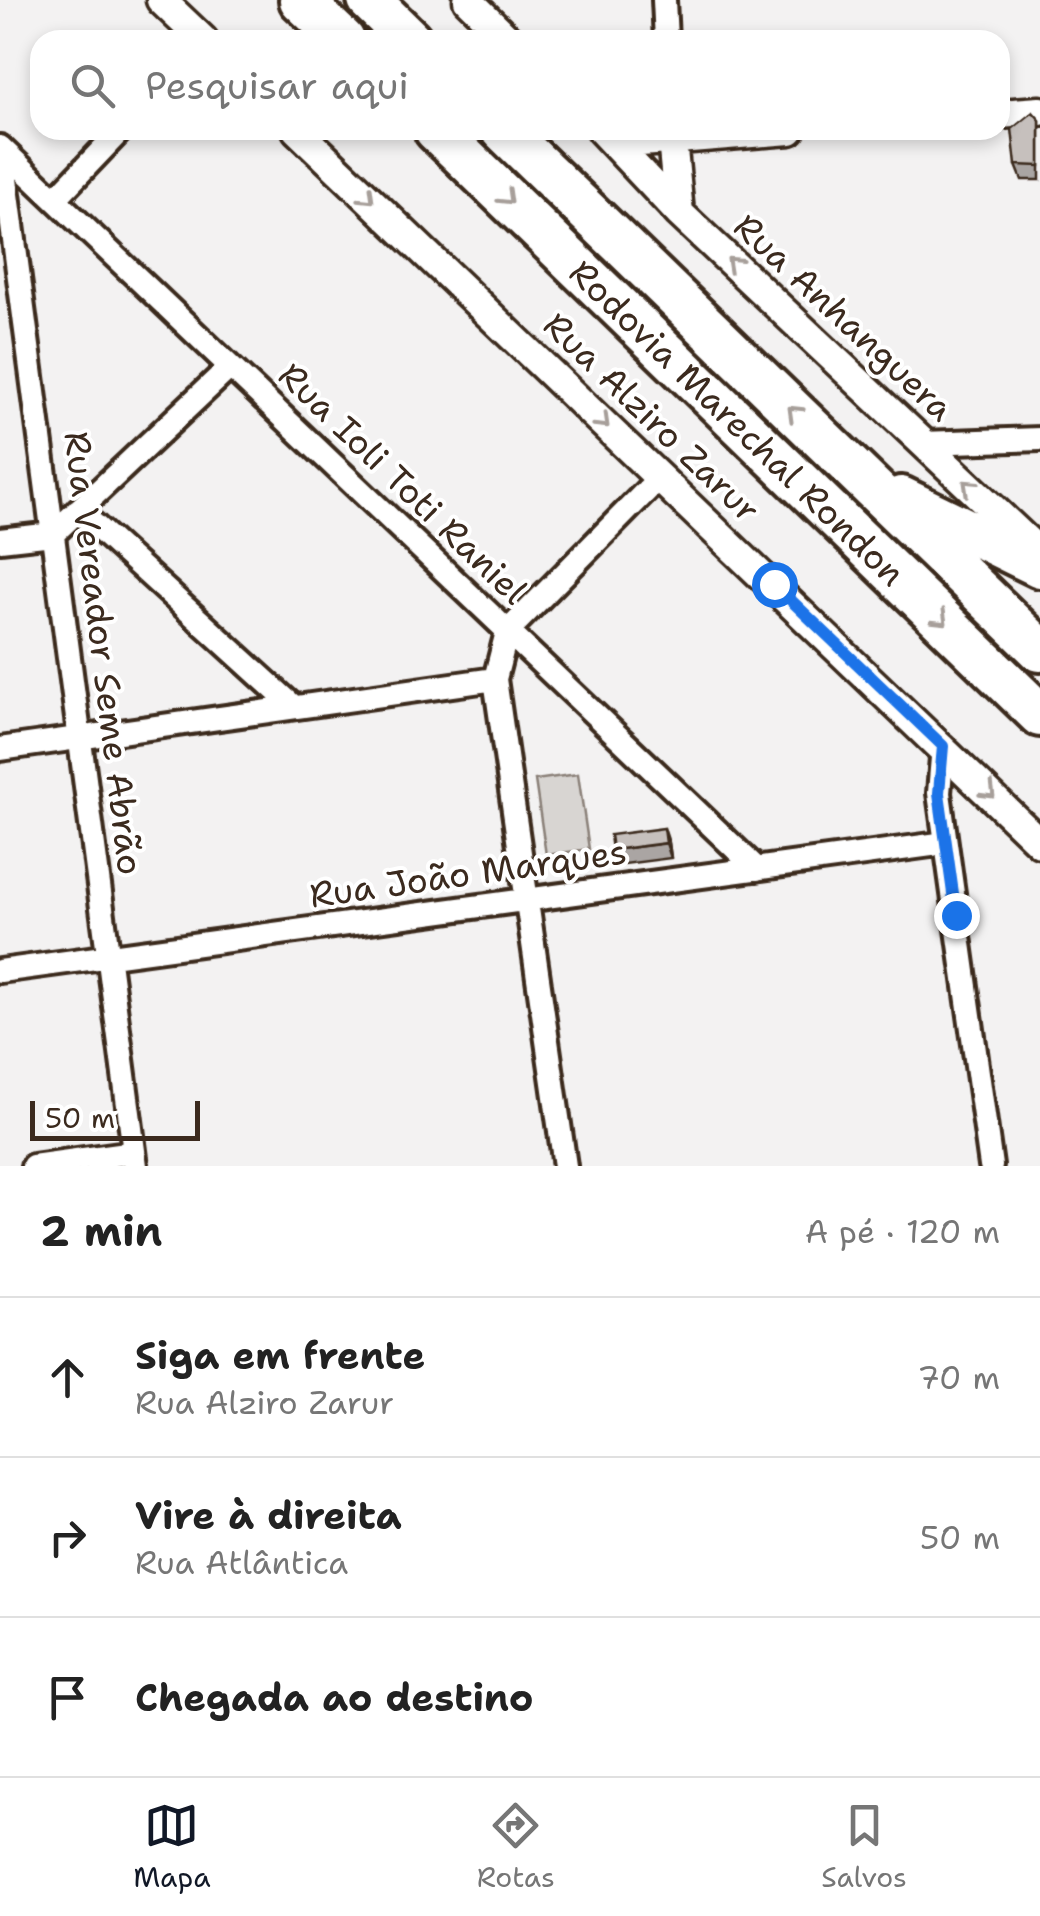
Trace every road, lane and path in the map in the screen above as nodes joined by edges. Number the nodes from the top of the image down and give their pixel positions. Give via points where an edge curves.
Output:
1 (161, 0) edge
2 (301, 0) edge
3 (369, 0) edge
4 (468, 0) edge
5 (664, 0) edge
6 (192, 30) edge
7 (332, 30) edge
8 (400, 30) edge
9 (499, 30) edge
10 (666, 30) edge
11 (1040, 111) edge
12 (1010, 113) edge
13 (111, 140) edge
14 (308, 140) edge
15 (446, 140) edge
16 (513, 140) edge
17 (612, 140) edge
18 (673, 140) edge
19 (1, 148) edge
20 (55, 199) junction
21 (680, 212) junction
22 (24, 314) junction
23 (0, 317) edge
24 (230, 367) junction
25 (1040, 439) edge
26 (923, 442) junction
27 (850, 466) junction
28 (660, 477) junction
29 (78, 510) junction
30 (53, 534) junction
31 (0, 540) edge
32 (1040, 553) edge
33 (1040, 566) edge
34 (507, 632) junction
35 (1040, 650) edge
36 (495, 679) junction
37 (294, 708) junction
38 (1040, 714) edge
39 (80, 738) junction
40 (943, 746) junction
41 (0, 749) edge
42 (1040, 842) edge
43 (946, 843) junction
44 (758, 869) junction
45 (527, 900) junction
46 (108, 956) junction
47 (0, 972) edge
48 (135, 1159) edge
49 (33, 1166) edge
50 (565, 1166) edge
51 (991, 1166) edge

1 - 6 street
2 - 7 highway
3 - 8 highway
4 - 9 street
5 - 10 street
11 - 12 street
13 - 20 street
14 -> 28 street, Rua Alziro Zarur
15 -> 38 highway, Rodovia Marechal Rondon
27 -> 16 highway, Rodovia Marechal Rondon
17 - 21 street, Rua Anhanguera
18 - 21 street
19 - 20 street, Rua Ioli Toti Raniel
19 - 22 street, Rua Vereador Seme Abrão
20 - 24 street, Rua Ioli Toti Raniel
26 -> 21 street, Rua Anhanguera
22 - 23 street
22 - 30 street, Rua Vereador Seme Abrão
24 - 29 street
24 - 34 street, Rua Ioli Toti Raniel
25 - 26 street
32 -> 26 street, Rua Anhanguera
27 - 33 highway
27 - 35 highway, Rodovia Marechal Rondon
28 - 34 street
28 - 40 street, Rua Alziro Zarur
29 - 30 street
29 - 37 street
30 - 31 street
30 - 39 street, Rua Vereador Seme Abrão
34 - 36 street
34 - 44 street, Rua Ioli Toti Raniel
36 - 37 street
36 - 45 street
37 - 39 street
39 - 41 street
39 - 46 street, Rua Vereador Seme Abrão
40 -> 42 street, Rua Alziro Zarur
40 - 43 street via 939,793
43 - 44 street, Rua João Marques
43 - 51 street
44 - 45 street, Rua João Marques
45 - 46 street, Rua João Marques
45 - 50 street
46 - 47 street, Rua João Marques
46 - 48 street, Rua Vereador Seme Abrão
48 - 49 street

